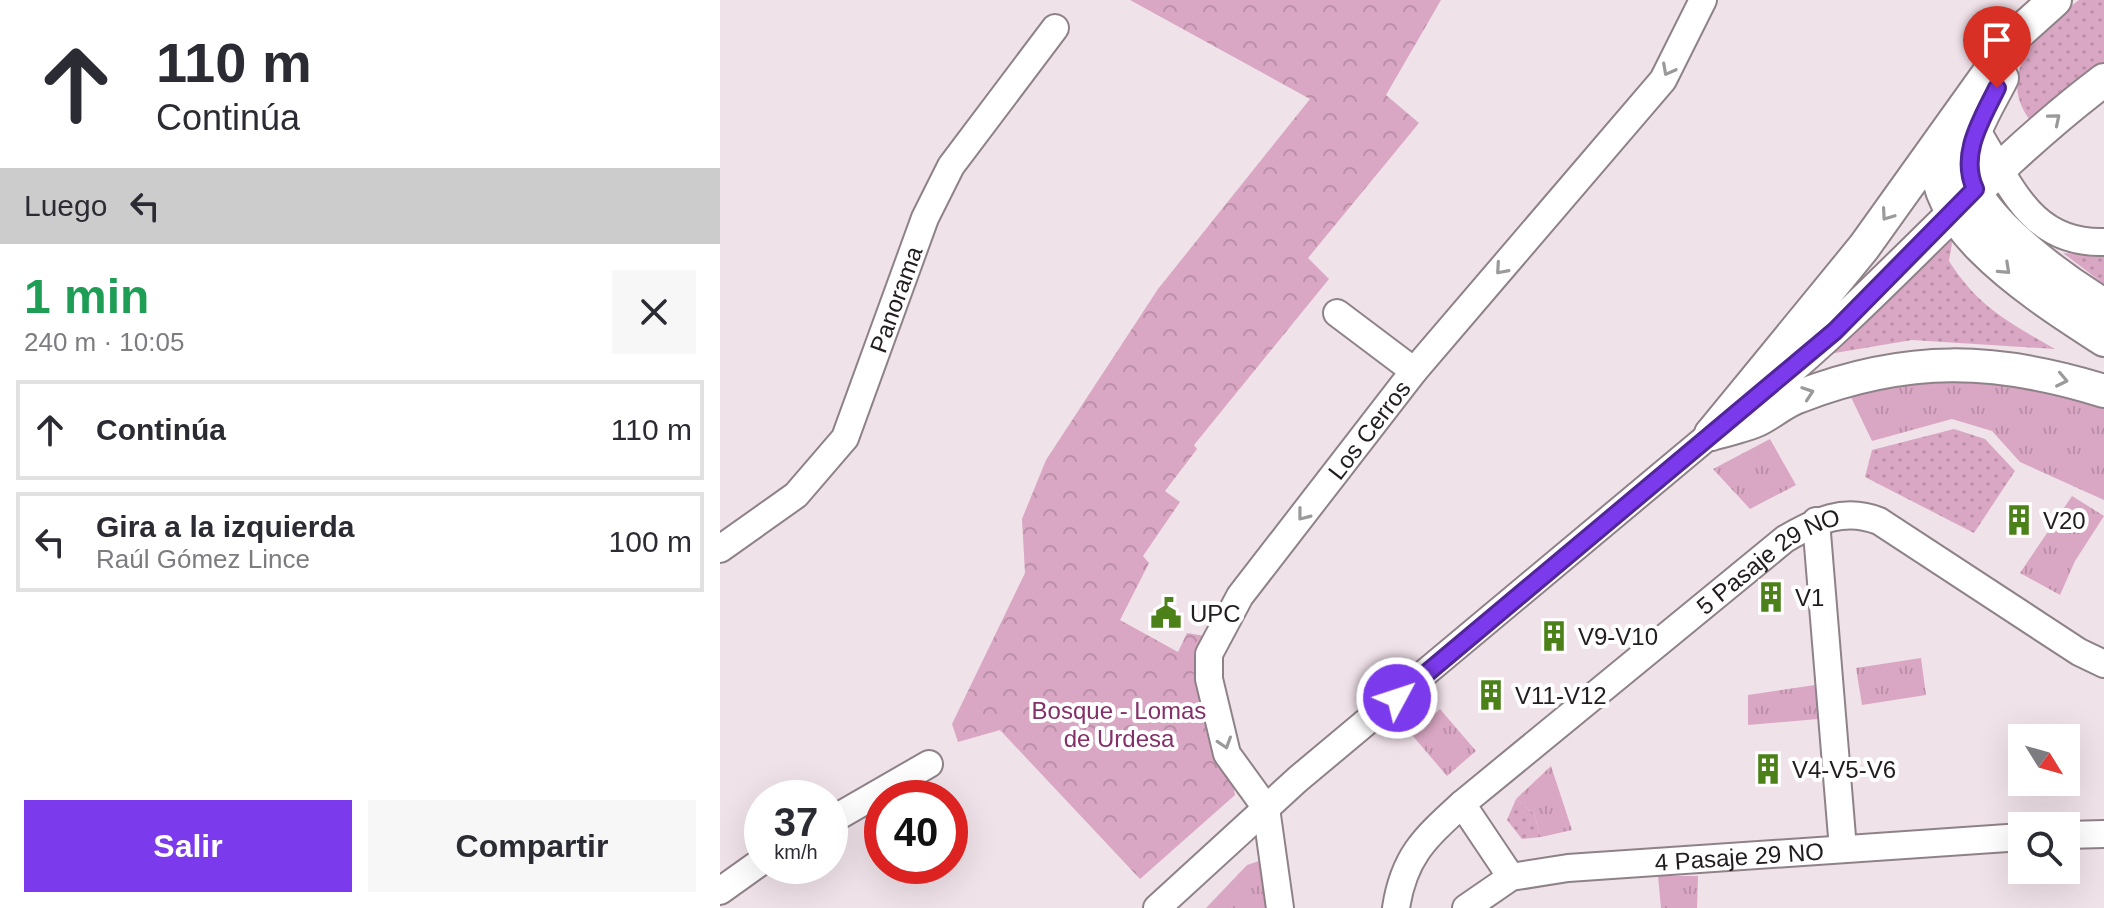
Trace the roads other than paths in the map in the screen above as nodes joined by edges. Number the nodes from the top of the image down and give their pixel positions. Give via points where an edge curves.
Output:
1 (1703, 0) edge
2 (2042, 6) edge
3 (1055, 28) dead end
4 (2104, 80) edge
5 (1962, 129) junction
6 (2000, 167) junction
7 (1924, 180) junction
8 (1975, 189) junction
9 (1952, 212) junction
10 (2104, 242) edge
11 (2104, 305) edge
12 (1337, 313) dead end
13 (2104, 340) edge
14 (1414, 371) junction
15 (2104, 391) edge
16 (1711, 434) junction
17 (1816, 521) junction
18 (720, 549) edge
19 (2104, 664) edge
20 (929, 764) dead end
21 (1462, 804) junction
22 (1266, 808) junction
23 (848, 811) edge
24 (2104, 834) edge
25 (2080, 835) edge
26 (2008, 838) edge
27 (1843, 849) junction
28 (744, 874) edge
29 (1511, 877) junction
30 (720, 891) edge
31 (1157, 908) edge
32 (1280, 908) edge
33 (1396, 908) edge
34 (1466, 908) edge

1 -> 14 street, Los Cerros via 1663,80
2 - 5 main road
3 - 18 street, Panorama via 951,166 925,218 845,438 796,495
6 -> 4 main road
5 - 6 street
5 - 7 main road
5 - 8 main road
6 - 8 main road
6 - 10 street via 2042,226 2070,240
7 - 8 main road via 1958,180
7 - 9 main road
7 -> 16 main road
8 - 9 main road
8 - 11 main road via 2021,246
9 -> 13 main road via 2015,278
9 - 16 main road via 1835,331
12 - 14 street
14 -> 22 street, Los Cerros via 1240,596 1209,654 1209,679 1227,754
16 -> 15 main road via 1863,375 1935,363 2006,369
16 - 22 street
17 - 19 street, 5 Pasaje 29 NO via 1863,514 1879,521
17 - 21 street, 5 Pasaje 29 NO via 1785,539
17 - 27 street
20 - 23 street
21 - 29 street
21 - 33 street, 5 Pasaje 29 NO via 1420,843 1407,865
22 - 31 street
22 - 32 street, Los Cerros
24 - 25 street
26 - 27 street, 4 Pasaje 29 NO
27 - 29 street, 4 Pasaje 29 NO via 1568,868
28 - 30 street
29 - 34 street, 4 Pasaje 29 NO

